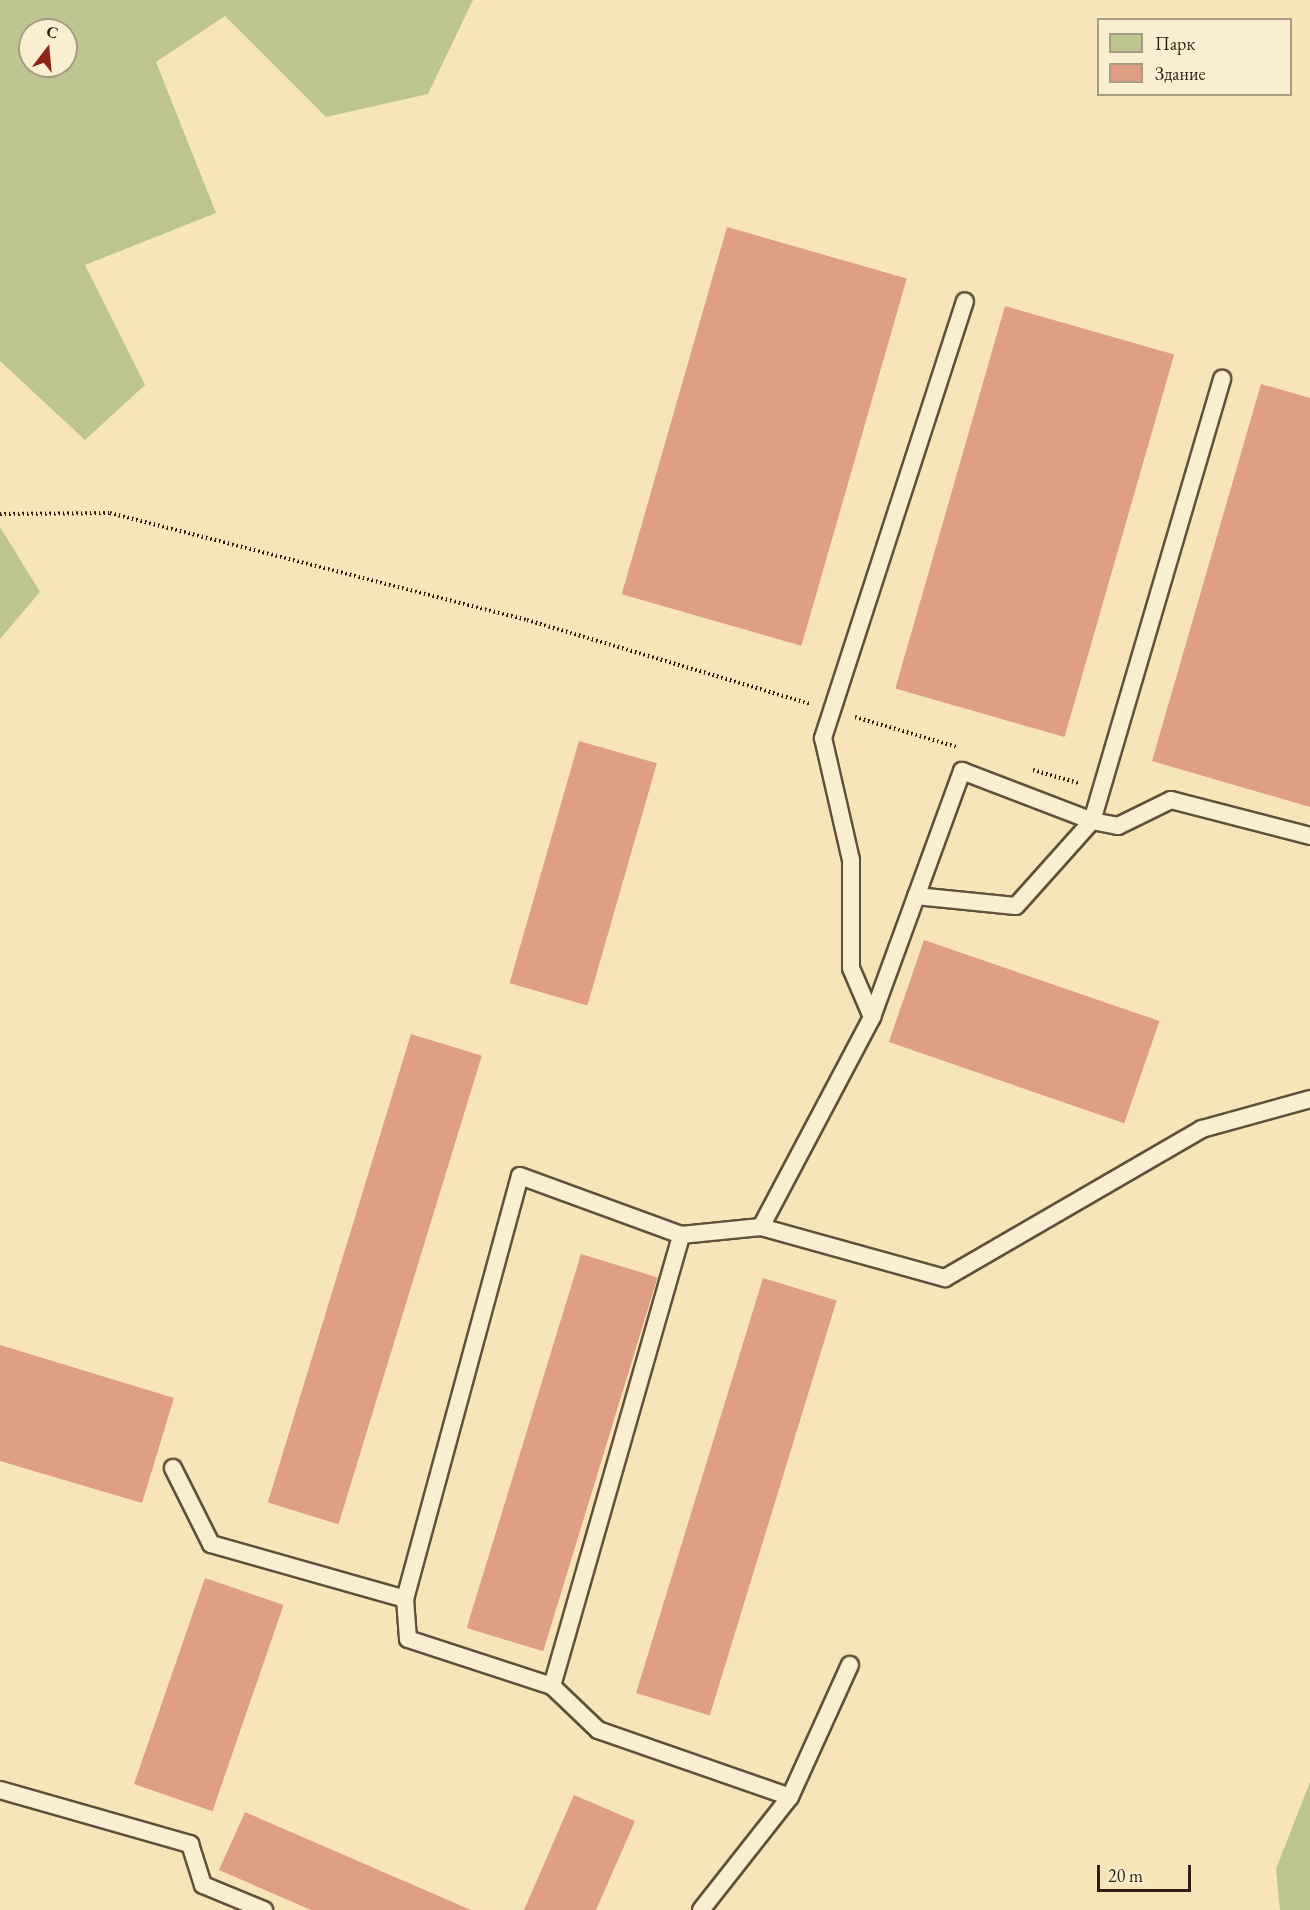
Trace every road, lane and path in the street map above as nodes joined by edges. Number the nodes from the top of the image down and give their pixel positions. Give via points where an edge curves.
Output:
1 (965, 302) dead end
2 (1222, 380) dead end
3 (0, 514) edge
4 (832, 710) junction
5 (967, 750) dead end
6 (1023, 767) dead end
7 (1101, 790) junction
8 (1092, 821) junction
9 (1310, 836) edge
10 (916, 896) junction
11 (872, 1017) junction
12 (1310, 1099) edge
13 (761, 1227) junction
14 (681, 1235) junction
15 (173, 1468) dead end
16 (405, 1599) junction
17 (850, 1665) dead end
18 (552, 1686) junction
19 (0, 1790) edge
20 (790, 1797) junction
21 (264, 1910) edge
22 (701, 1910) edge

1 - 4 lane
2 - 7 lane
3 - 4 path via 110,513 527,620
4 - 5 path
4 - 11 lane via 823,738 851,860 851,968
6 - 7 path
7 - 8 lane
8 - 9 lane via 1118,826 1171,800
8 - 10 lane via 1016,906
8 - 10 lane via 962,771
10 - 11 lane
11 - 13 lane
12 - 13 lane via 1202,1128 945,1278
13 - 14 lane
14 - 16 lane via 520,1176
14 - 18 lane
15 - 16 lane via 211,1544
16 - 18 lane via 408,1640
17 - 20 lane
18 - 20 lane via 598,1730
19 - 21 lane via 190,1844 203,1885
20 - 22 lane

